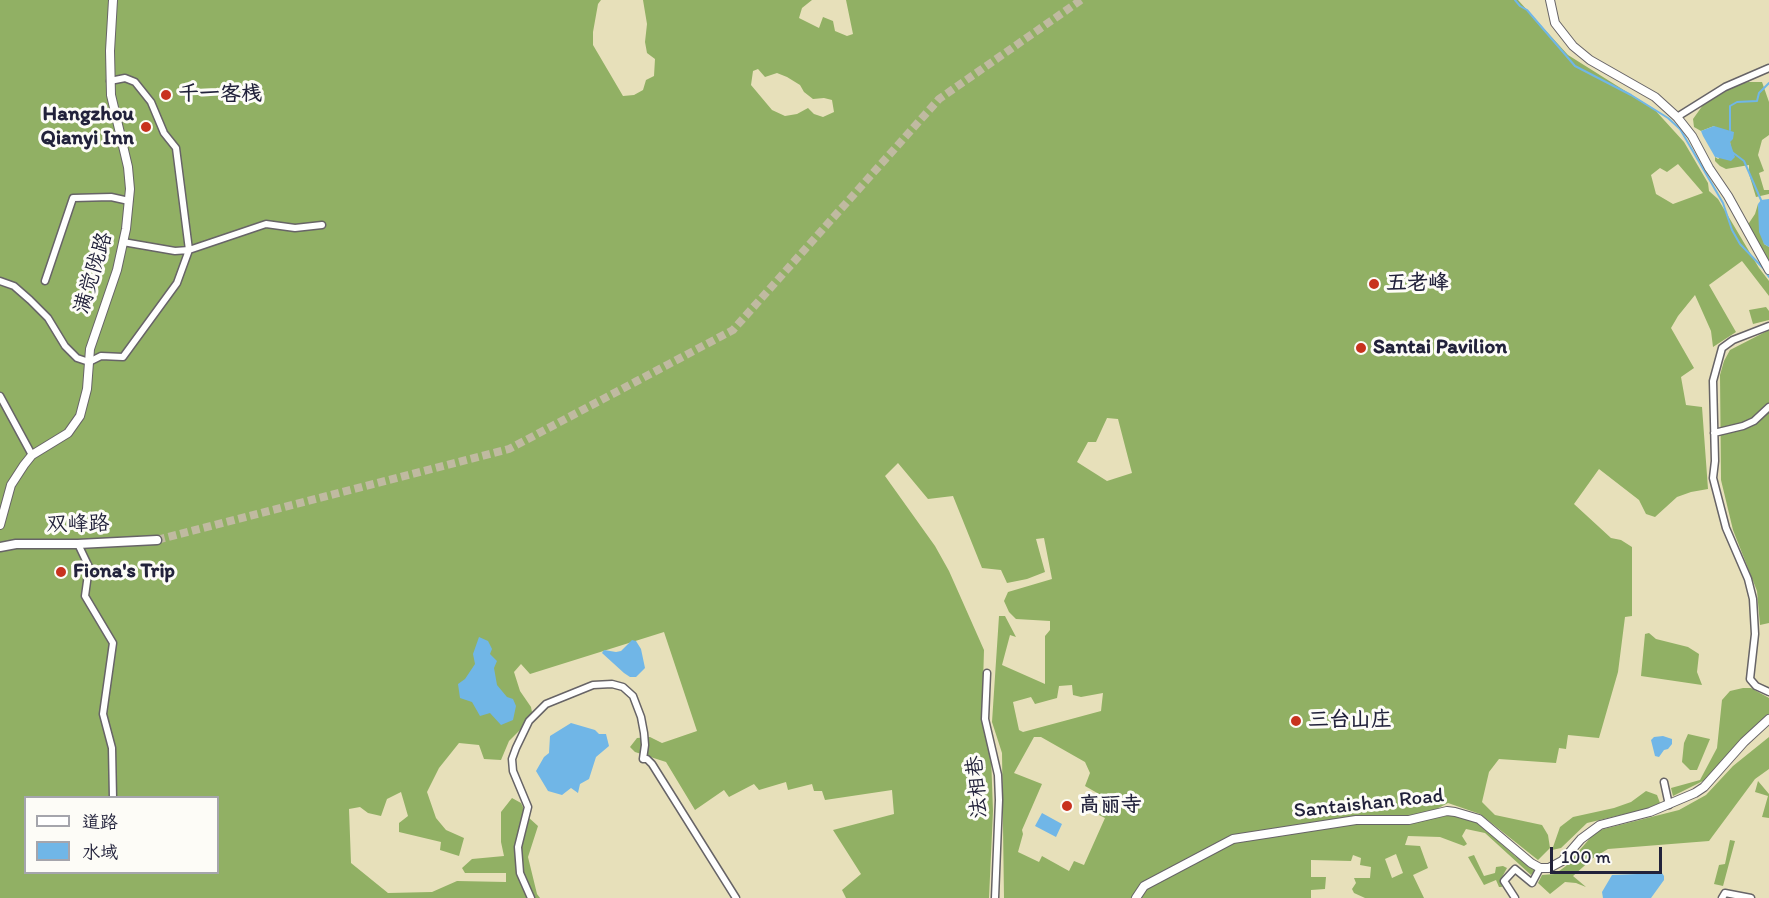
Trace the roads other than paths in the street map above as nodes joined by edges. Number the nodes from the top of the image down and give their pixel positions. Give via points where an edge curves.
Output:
1 (113, 0) edge
2 (1550, 0) edge
3 (1769, 68) edge
4 (110, 81) junction
5 (1677, 117) junction
6 (129, 201) junction
7 (322, 225) dead end
8 (123, 242) junction
9 (189, 250) junction
10 (1767, 266) edge
11 (0, 281) edge
12 (45, 282) dead end
13 (1769, 326) edge
14 (89, 362) junction
15 (0, 396) edge
16 (1769, 407) edge
17 (1714, 433) junction
18 (32, 454) junction
19 (0, 525) edge
20 (157, 540) tunnel mouth
21 (78, 544) junction
22 (0, 547) edge
23 (987, 673) dead end
24 (1769, 692) edge
25 (1769, 719) edge
26 (1664, 782) dead end
27 (113, 796) edge
28 (1669, 805) junction
29 (1540, 868) junction
30 (531, 898) edge
31 (736, 898) edge
32 (995, 898) edge
33 (1137, 898) edge
34 (1515, 898) edge
35 (1722, 898) edge
36 (1751, 898) edge

1 - 4 street, 满觉陇路
2 - 5 street via 1555,23 1573,46 1655,97
3 - 5 street via 1725,87
4 - 6 street, 满觉陇路 via 128,167
4 - 9 street via 125,78 135,82 151,102 164,133 176,148
5 - 10 street via 1692,136
6 - 8 street, 满觉陇路
6 - 12 street via 111,197 73,198
7 - 9 street via 295,228 266,224
8 - 9 street
8 - 14 street, 满觉陇路
9 - 14 street via 177,283 123,357 101,356
11 - 14 street via 14,286 30,300 48,318 65,346 77,358
13 - 17 street via 1733,339 1722,348 1713,381
14 - 18 street, 满觉陇路 via 84,404 75,425
15 - 18 street
16 - 17 street via 1754,422
17 - 24 street via 1713,478 1726,528 1753,599 1755,634 1750,679
18 - 19 street, 满觉陇路 via 11,485
20 - 21 main road, 双峰路
21 - 22 main road, 双峰路
21 - 27 street via 89,567 85,596 113,643 103,714 112,748
23 - 32 street, 法相巷 via 985,719 998,775 999,800
25 - 28 street via 1704,787
26 - 28 street
28 - 29 street via 1600,825 1562,861
29 - 33 street, Santaishan Road via 1479,819 1447,811 1409,820 1356,820 1233,839 1144,886
29 - 34 street via 1532,883 1515,869 1504,881
30 - 31 street via 520,873 518,847 528,807 513,771 516,748 529,721 546,704 593,685 612,684 633,696 643,725 643,759 652,764
35 - 36 street via 1725,893

